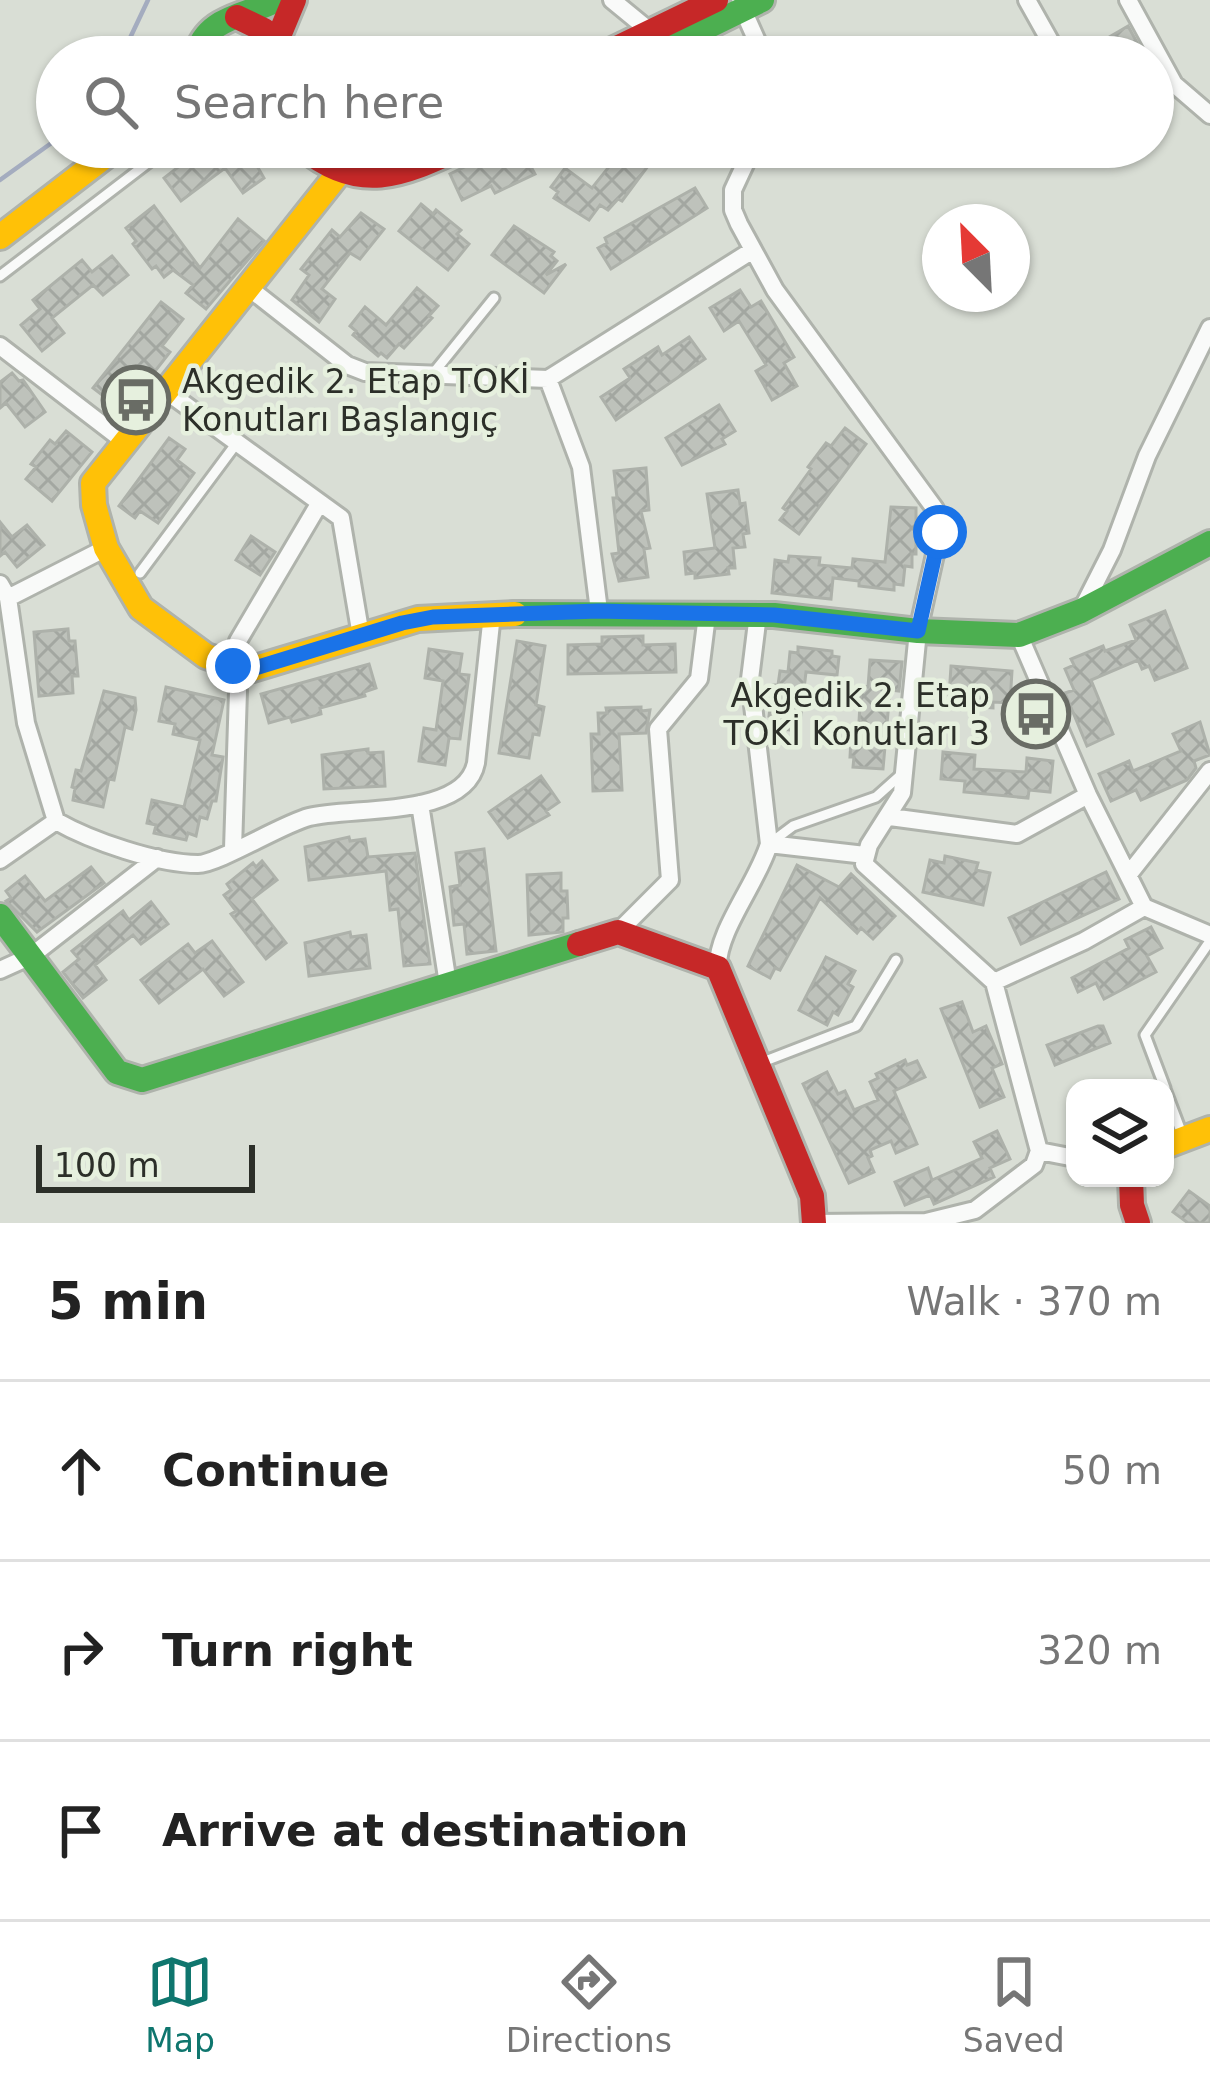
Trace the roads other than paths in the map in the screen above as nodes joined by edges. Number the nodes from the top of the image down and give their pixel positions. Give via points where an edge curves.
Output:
1 (278, 0) edge
2 (294, 0) edge
3 (612, 0) edge
4 (716, 0) edge
5 (1027, 0) edge
6 (1129, 0) edge
7 (748, 3) edge
8 (237, 17) junction
9 (202, 36) edge
10 (266, 36) edge
11 (280, 36) edge
12 (642, 36) edge
13 (661, 36) edge
14 (668, 36) edge
15 (758, 36) edge
16 (1047, 36) edge
17 (1148, 36) edge
18 (1174, 84) edge
19 (1210, 116) edge
20 (89, 168) edge
21 (141, 168) edge
22 (330, 168) edge
23 (343, 168) edge
24 (412, 168) edge
25 (743, 168) edge
26 (340, 174) junction
27 (0, 236) edge
28 (753, 250) junction
29 (0, 276) edge
30 (249, 288) junction
31 (494, 298) dead end
32 (1210, 328) edge
33 (0, 346) edge
34 (431, 376) junction
35 (548, 379) junction
36 (166, 392) junction
37 (124, 442) junction
38 (236, 443) junction
39 (319, 504) junction
40 (1210, 543) edge
41 (106, 548) junction
42 (140, 573) dead end
43 (4, 591) edge
44 (598, 611) junction
45 (1081, 611) junction
46 (492, 614) junction
47 (758, 614) junction
48 (707, 615) junction
49 (918, 631) junction
50 (1019, 635) junction
51 (361, 636) junction
52 (233, 666) junction
53 (1210, 771) edge
54 (904, 772) junction
55 (1088, 795) junction
56 (420, 804) junction
57 (890, 817) junction
58 (56, 821) junction
59 (769, 844) junction
60 (233, 848) junction
61 (865, 855) junction
62 (157, 858) junction
63 (0, 860) edge
64 (1129, 874) junction
65 (1144, 908) junction
66 (0, 916) edge
67 (618, 932) junction
68 (1210, 938) edge
69 (31, 956) junction
70 (896, 960) dead end
71 (718, 968) junction
72 (0, 970) edge
73 (994, 982) junction
74 (448, 984) junction
75 (755, 1065) junction
76 (1162, 1079) edge
77 (1210, 1129) edge
78 (1174, 1143) edge
79 (1040, 1151) junction
80 (1066, 1156) edge
81 (1132, 1187) edge
82 (978, 1217) edge
83 (814, 1223) edge
84 (1138, 1223) edge

1 - 8 street
2 - 11 street
3 - 12 street
4 - 13 street
5 - 16 street
6 - 17 street
7 - 14 street
7 - 15 street
8 - 9 street
8 - 10 street
18 - 19 street
20 - 27 street
21 - 29 lane
22 - 26 street
23 - 26 street
24 - 26 street
25 - 28 street via 733,210
26 - 30 street
28 - 35 street
28 - 49 street via 935,509 940,532
30 - 34 street via 347,365
30 - 36 street
31 - 34 lane
32 - 45 street
33 - 37 street
34 - 35 street
35 - 44 street via 581,467
36 - 37 street
36 - 38 street
37 - 41 street via 93,483
38 - 39 street
38 - 42 lane
39 - 51 street via 345,526
39 - 52 street via 238,641
40 - 45 street
41 - 43 street
41 - 52 street via 141,608
43 - 58 street via 26,723
44 - 46 street
44 - 48 street
45 - 50 street
46 - 51 street via 418,619
46 - 56 street via 474,772 447,797
47 - 48 street
47 - 49 street
47 - 59 street via 750,679
48 - 67 street via 699,679 658,729 670,880
49 - 50 street
49 - 54 street
50 - 55 street
51 - 52 street via 249,670
52 - 60 street
53 - 64 street
54 - 57 street
54 - 59 lane via 876,797 793,826
55 - 57 street via 1017,833
55 - 64 street
56 - 60 street via 309,817
56 - 74 street
57 - 61 street
58 - 62 street
58 - 63 street
59 - 61 street
59 - 71 street
60 - 62 street via 198,864
61 - 73 street via 864,864
62 - 69 street
64 - 65 street
65 - 68 street
65 - 73 street
66 - 69 street
67 - 71 street
67 - 74 street
68 - 76 lane via 1145,1035
69 - 72 street
69 - 74 street via 117,1072 142,1080
70 - 75 lane via 856,1026
71 - 75 street
73 - 79 street
75 - 83 street via 812,1196
77 - 78 street
79 - 80 street
79 - 82 street
81 - 84 street
82 - 83 street

